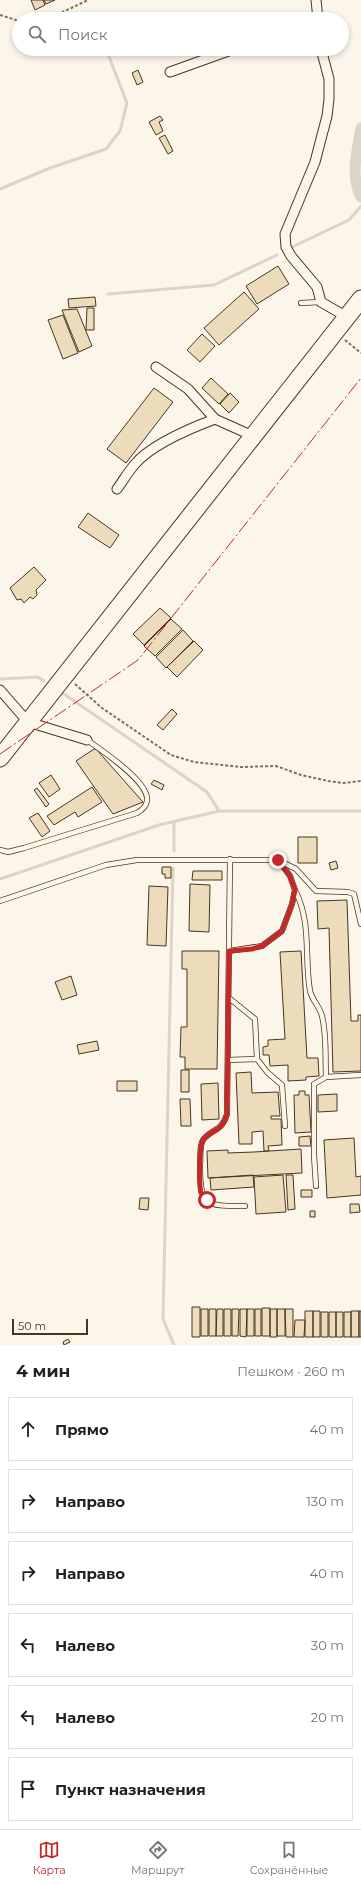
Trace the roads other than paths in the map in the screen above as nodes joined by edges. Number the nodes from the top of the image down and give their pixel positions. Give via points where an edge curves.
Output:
1 (316, 0) edge
2 (317, 12) edge
3 (215, 56) edge
4 (323, 56) edge
5 (170, 72) dead end
6 (361, 299) edge
7 (321, 302) junction
8 (301, 303) dead end
9 (347, 317) junction
10 (156, 367) dead end
11 (215, 419) junction
12 (253, 436) junction
13 (117, 489) dead end
14 (0, 690) edge
15 (28, 722) junction
16 (87, 740) joint
17 (0, 758) edge
18 (0, 850) edge
19 (230, 859) junction
20 (278, 860) junction
21 (295, 890) junction
22 (0, 901) edge
23 (361, 924) edge
24 (229, 951) junction
25 (229, 998) junction
26 (257, 1059) junction
27 (228, 1060) junction
28 (361, 1075) edge
29 (326, 1077) junction
30 (285, 1126) dead end
31 (316, 1186) dead end
32 (245, 1206) dead end

1 - 2 street
3 - 5 street
4 - 7 street via 329,79 327,116 315,162 284,234 286,247 317,287
6 - 9 highway
7 - 8 lane
7 - 9 street
9 - 12 highway
10 - 11 street via 188,389
11 - 12 street
11 - 13 street via 189,428 160,445 136,463
12 - 15 highway
14 - 15 street
15 - 16 street
15 - 17 highway
16 - 18 lane via 138,781 146,796 147,802 143,808 138,813 15,851
19 - 20 lane
19 - 22 lane via 137,860 106,865
19 - 24 lane
20 - 21 lane via 290,876
20 - 23 lane via 296,869 316,892 354,894
21 - 24 lane via 289,915 278,934 262,946
21 - 29 lane via 306,917 310,993 320,1008 325,1030
24 - 25 lane
25 - 26 lane via 255,1019
25 - 27 lane
26 - 27 lane
26 - 30 lane via 282,1085
27 - 32 lane via 227,1114 223,1125 201,1144 201,1193 215,1205
28 - 29 lane
29 - 31 lane via 317,1081 314,1087

